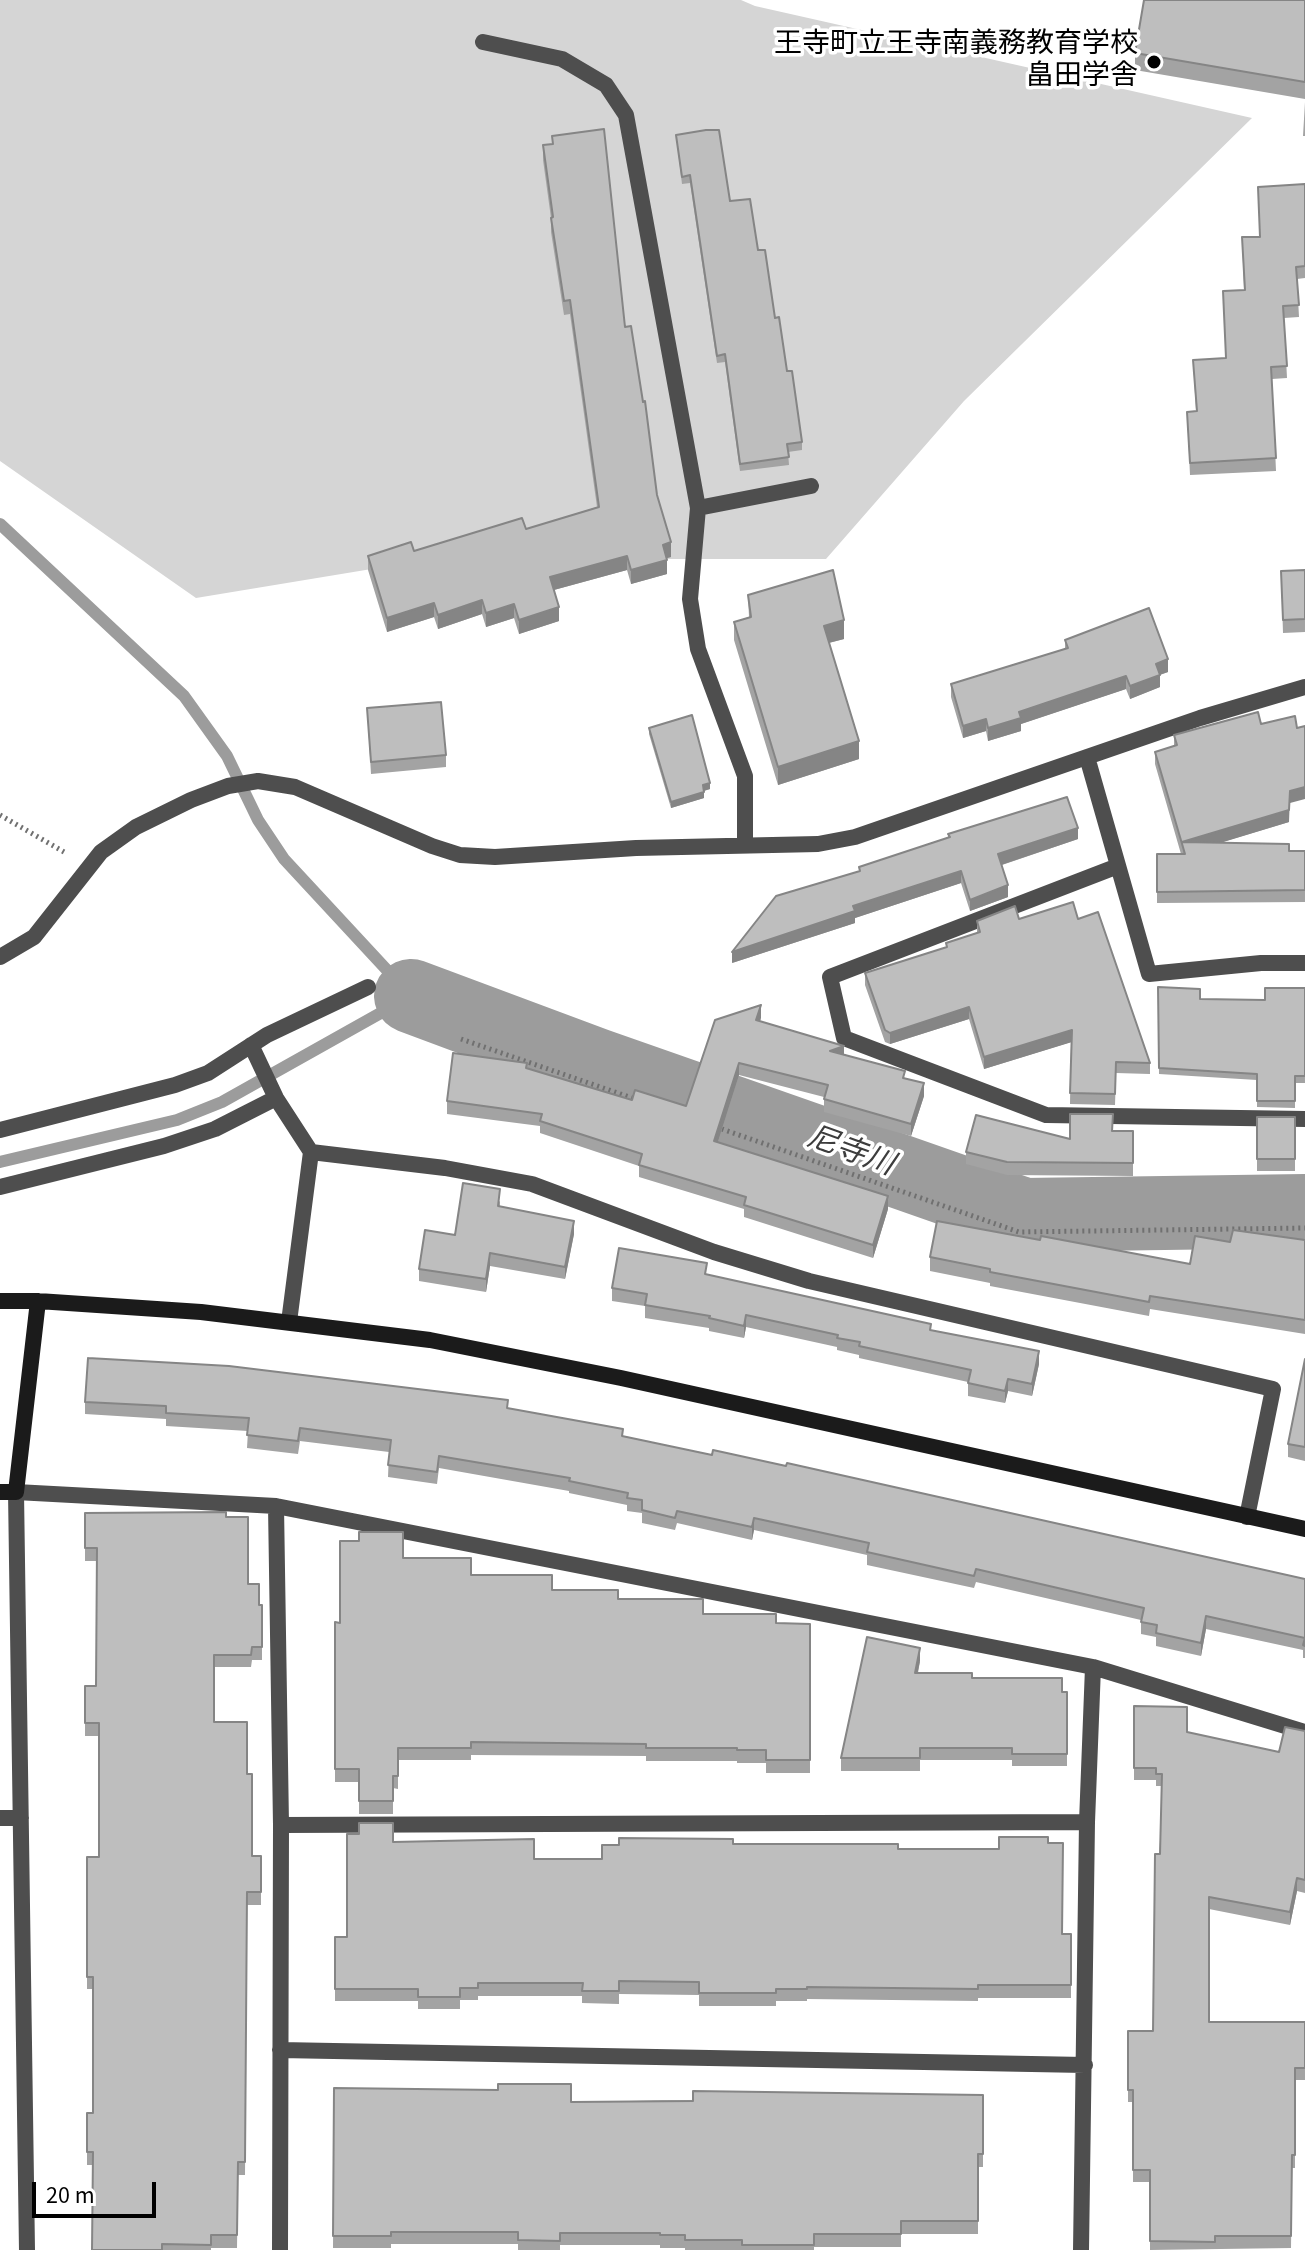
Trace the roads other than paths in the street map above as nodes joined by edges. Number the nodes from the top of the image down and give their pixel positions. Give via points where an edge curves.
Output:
1 (483, 42) dead end
2 (811, 486) dead end
3 (698, 508) junction
4 (1305, 687) edge
5 (1087, 757) junction
6 (745, 845) junction
7 (1118, 866) junction
8 (0, 957) edge
9 (1305, 963) edge
10 (368, 987) dead end
11 (251, 1045) junction
12 (276, 1098) junction
13 (1305, 1119) edge
14 (0, 1130) edge
15 (311, 1152) junction
16 (0, 1187) edge
17 (0, 1301) edge
18 (38, 1301) junction
19 (289, 1322) junction
20 (8, 1492) edge
21 (276, 1506) junction
22 (1247, 1517) junction
23 (1305, 1529) edge
24 (1093, 1667) junction
25 (1305, 1732) edge
26 (0, 1818) edge
27 (21, 1818) junction
28 (1087, 1822) junction
29 (281, 1825) junction
30 (280, 2050) junction
31 (1085, 2065) junction
32 (27, 2250) edge
33 (280, 2250) edge
34 (1081, 2250) edge

1 - 3 street via 562,59 606,85 626,115
2 - 3 street
3 - 6 street via 690,599 698,649 745,776
4 - 5 street
5 - 6 street via 855,837 818,844
5 - 7 street
6 - 8 street via 460,855 295,787 258,781 228,786 136,827 101,852 34,937
7 - 9 street via 1149,974
7 - 13 street via 830,977 844,1038 1046,1115
10 - 11 street
11 - 12 street
11 - 14 street via 208,1073 175,1085
12 - 15 street
12 - 16 street via 215,1129 164,1146
15 - 19 street
15 - 22 street via 532,1184 714,1252 809,1281 1273,1389
17 - 18 street
18 - 19 street
18 - 20 street
19 - 22 street via 430,1340 606,1375
20 - 21 street
20 - 27 street
21 - 24 street
21 - 29 street
22 - 23 street
24 - 25 street
24 - 28 street
26 - 27 street
27 - 32 street
28 - 29 street
28 - 31 street
29 - 30 street
30 - 31 street
30 - 33 street
31 - 34 street

